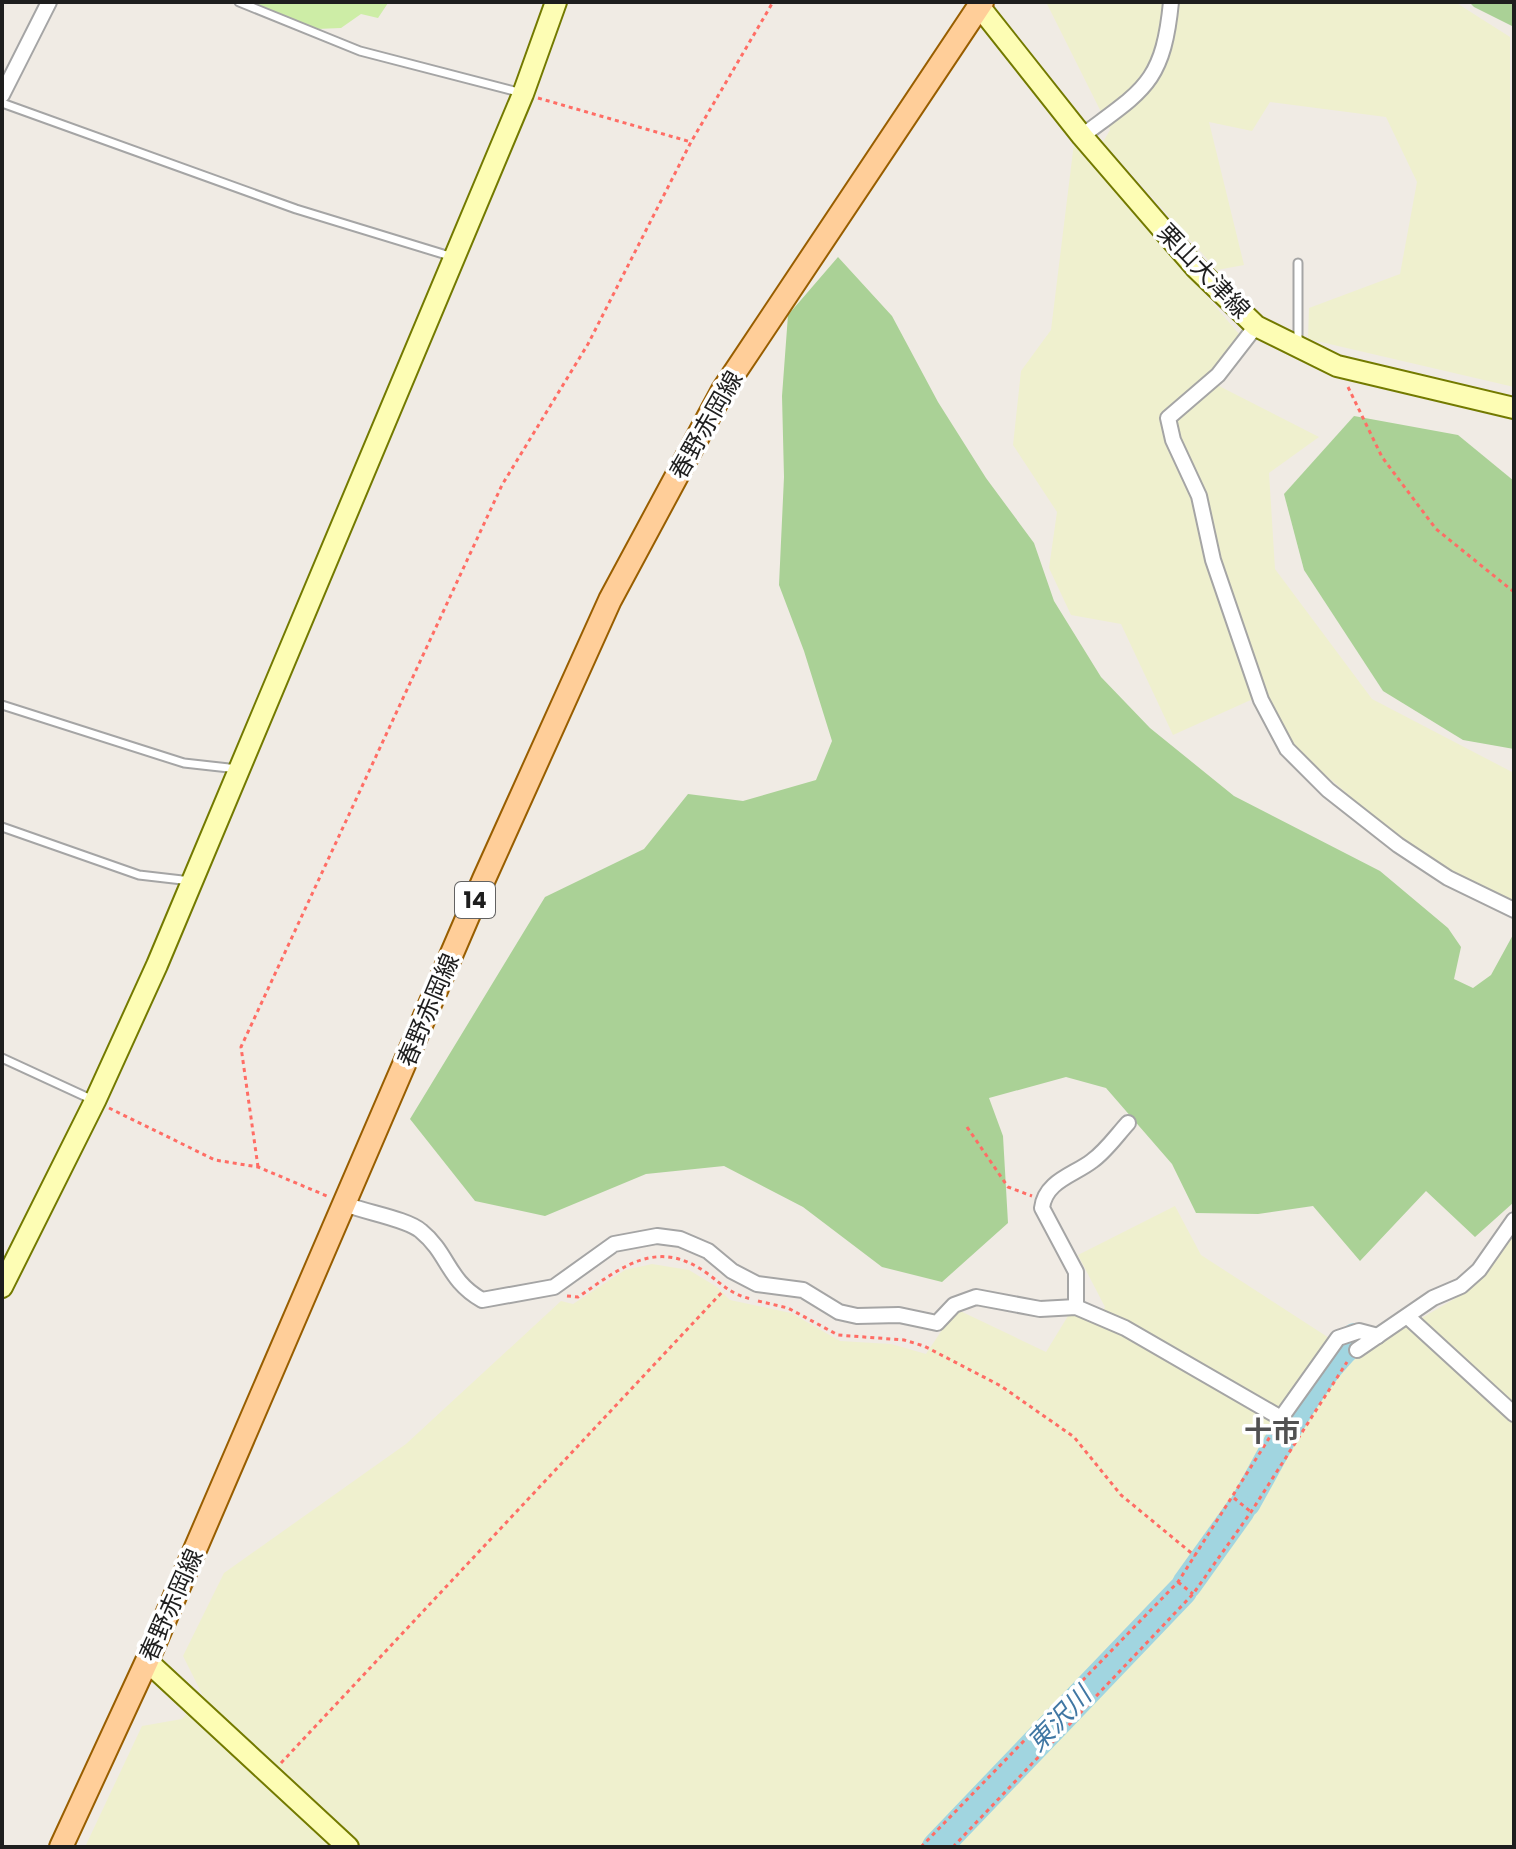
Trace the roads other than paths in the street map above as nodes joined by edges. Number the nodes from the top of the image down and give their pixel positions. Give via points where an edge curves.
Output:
1 (49, 2) edge
2 (239, 2) edge
3 (556, 2) edge
4 (1171, 2) edge
5 (979, 3) edge
6 (523, 94) junction
7 (2, 95) edge
8 (2, 103) edge
9 (1082, 136) junction
10 (453, 257) junction
11 (1298, 263) dead end
12 (1256, 326) junction
13 (1298, 348) junction
14 (1514, 408) edge
15 (2, 705) edge
16 (238, 769) junction
17 (2, 827) edge
18 (191, 881) junction
19 (1514, 910) edge
20 (2, 1058) edge
21 (95, 1101) junction
22 (1128, 1123) dead end
23 (345, 1204) junction
24 (1514, 1220) edge
25 (2, 1287) edge
26 (1076, 1307) junction
27 (1408, 1317) junction
28 (1378, 1336) junction
29 (1357, 1350) road end
30 (1514, 1414) edge
31 (147, 1661) junction
32 (61, 1847) edge
33 (348, 1847) edge

1 - 7 street
2 - 6 lane via 360,51
3 - 6 street
4 - 9 street via 1157,70 1141,92
5 - 9 street, 栗山大津線
5 - 23 main road, 春野赤岡線 / 14 via 723,390 610,600
6 - 10 street
8 - 10 lane via 296,209
9 - 12 street, 栗山大津線 via 1195,267
10 - 16 street
11 - 13 lane
12 - 13 street, 栗山大津線
12 - 19 street via 1218,375 1168,418 1199,496 1213,560 1261,700 1287,749 1328,790 1448,878
13 - 14 street, 栗山大津線 via 1337,366
15 - 16 lane via 184,763
16 - 18 street
17 - 18 lane via 139,875
18 - 21 street
20 - 21 lane
21 - 25 street
22 - 26 street via 1092,1161 1062,1178 1043,1198 1042,1208 1076,1272
23 - 26 street via 419,1228 453,1277 482,1300 554,1287 614,1244 657,1236 708,1251 757,1284 803,1290 839,1312 857,1316 899,1315 937,1323 954,1305 976,1297 1040,1309
23 - 31 main road, 春野赤岡線 / 14
24 - 27 street via 1479,1270
26 - 28 street via 1125,1328 1281,1418 1338,1338 1359,1331
27 - 28 street
27 - 30 street
28 - 29 street
31 - 32 main road, 春野赤岡線 / 14
31 - 33 street

